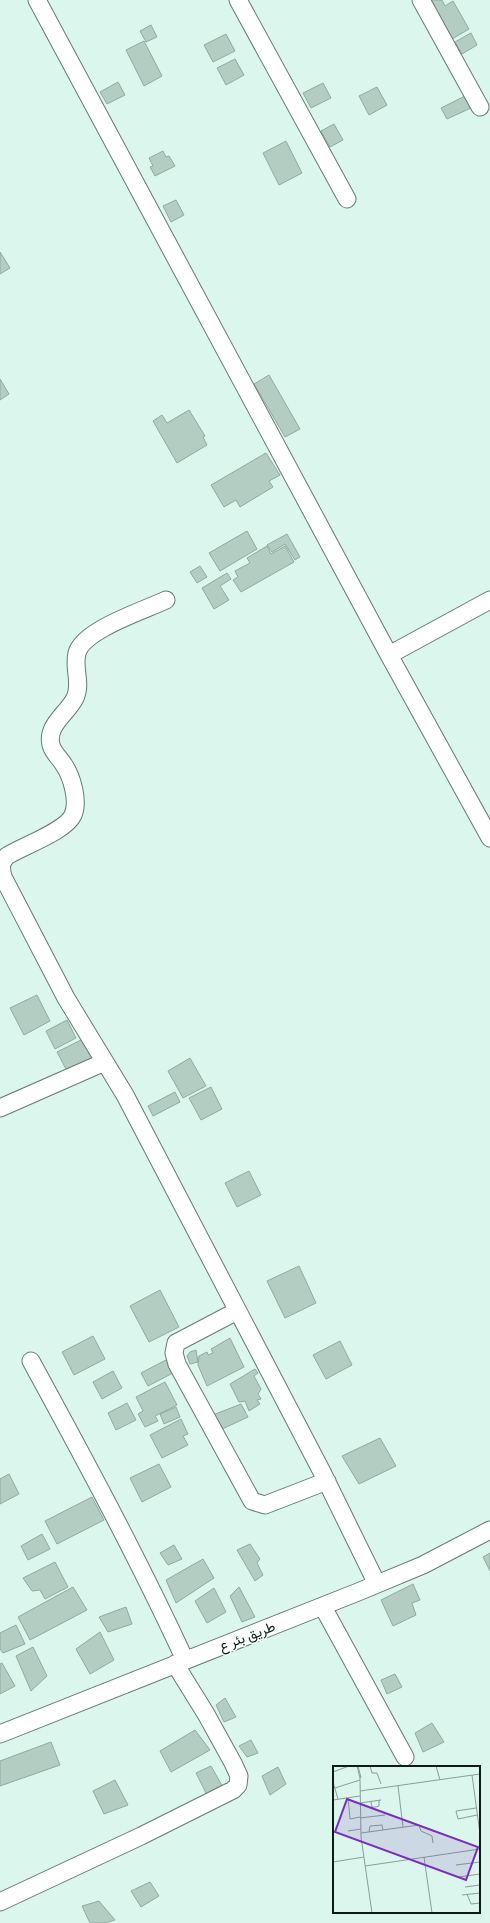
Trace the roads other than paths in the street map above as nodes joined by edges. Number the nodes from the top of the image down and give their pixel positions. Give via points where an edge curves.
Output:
1 (37, 0) edge
2 (238, 0) edge
3 (421, 0) edge
4 (480, 107) dead end
5 (347, 199) dead end
6 (166, 600) dead end
7 (490, 600) edge
8 (389, 655) junction
9 (490, 838) edge
10 (103, 1059) junction
11 (0, 1108) edge
12 (237, 1311) junction
13 (31, 1361) dead end
14 (327, 1481) junction
15 (490, 1530) edge
16 (377, 1584) junction
17 (323, 1607) junction
18 (180, 1662) junction
19 (0, 1734) edge
20 (405, 1757) dead end
21 (0, 1902) edge

1 - 8 street
2 - 5 street
3 - 4 street
6 - 10 street via 102,629 80,646 76,666 79,689 75,699 58,720 50,739 73,785 74,814 64,825 7,856 2,860 0,868 66,998
7 - 8 street
8 - 9 street
10 - 11 street via 100,1064
10 - 12 street via 125,1095
12 - 14 street
12 - 14 street via 176,1343 174,1353 177,1364 252,1501 265,1506
13 - 18 street via 153,1590
14 - 16 street
15 - 16 street, طريق بئر ع via 423,1565
16 - 17 street, طريق بئر ع
17 - 18 street, طريق بئر ع
17 - 20 street
18 - 19 street, طريق بئر ع
18 - 21 street via 233,1763 239,1776 238,1785 233,1790 141,1836

